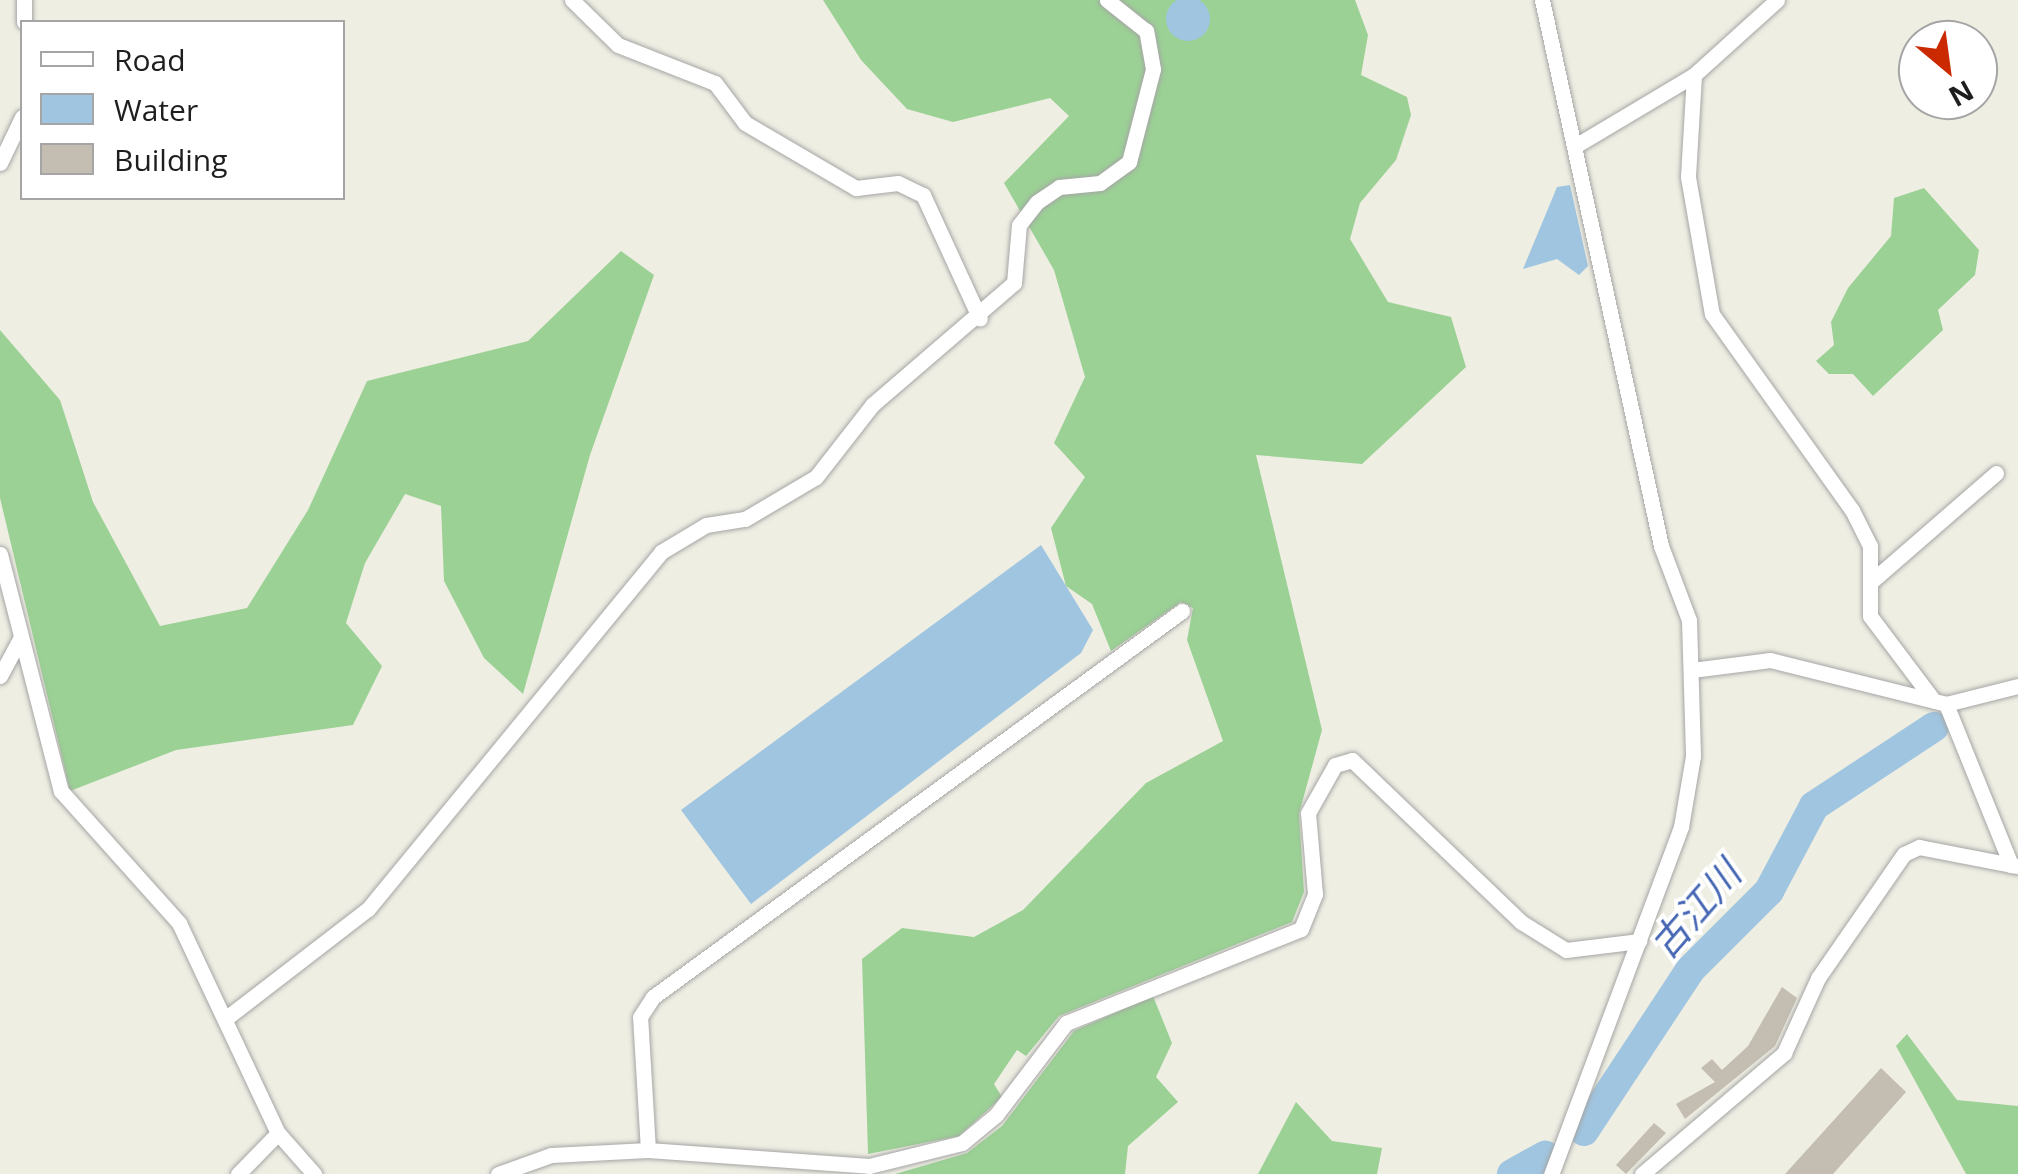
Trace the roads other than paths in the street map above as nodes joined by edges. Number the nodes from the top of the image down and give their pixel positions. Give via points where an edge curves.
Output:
1 (572, 0) edge
2 (1108, 0) edge
3 (1542, 0) edge
4 (1777, 0) edge
5 (1694, 75) junction
6 (20, 122) edge
7 (1575, 146) junction
8 (0, 163) edge
9 (980, 319) junction
10 (1996, 473) dead end
11 (0, 554) edge
12 (1873, 580) junction
13 (1182, 611) dead end
14 (21, 637) junction
15 (1692, 670) junction
16 (0, 676) edge
17 (2018, 686) edge
18 (1940, 703) junction
19 (2015, 865) edge
20 (1639, 941) junction
21 (225, 1018) junction
22 (278, 1134) junction
23 (648, 1150) junction
24 (731, 1160) junction
25 (238, 1174) edge
26 (314, 1174) edge
27 (498, 1174) edge
28 (751, 1174) edge
29 (1551, 1174) edge
30 (1642, 1174) edge

1 - 9 street via 618,44 715,83 745,123 856,188 898,183 923,195
2 - 9 street via 1146,31 1153,69 1128,162 1100,183 1059,187 1036,202 1019,226 1014,283
3 - 7 street
4 - 5 street
5 - 7 street
5 - 12 street via 1688,177 1712,314 1852,510
6 - 8 street
7 - 15 street via 1661,546 1689,620
9 - 21 street via 872,405 816,476 745,519 706,525 661,552 368,909
10 - 12 street
11 - 14 street
12 - 18 street via 1870,616
13 - 23 street via 653,997 640,1016
14 - 16 street
14 - 21 street via 61,790 179,924
15 - 18 street via 1770,660
15 - 20 street via 1694,756 1681,827
17 - 18 street
18 - 19 street
19 - 30 street via 1919,847 1904,854 1818,978 1784,1053
20 - 24 street via 1566,950 1520,922 1352,760 1334,765 1308,813 1315,894 1301,929 1066,1023 996,1116 962,1143 869,1166
20 - 29 street
21 - 22 street
22 - 25 street
22 - 26 street
23 - 24 street
23 - 27 street via 552,1155
24 - 28 street

